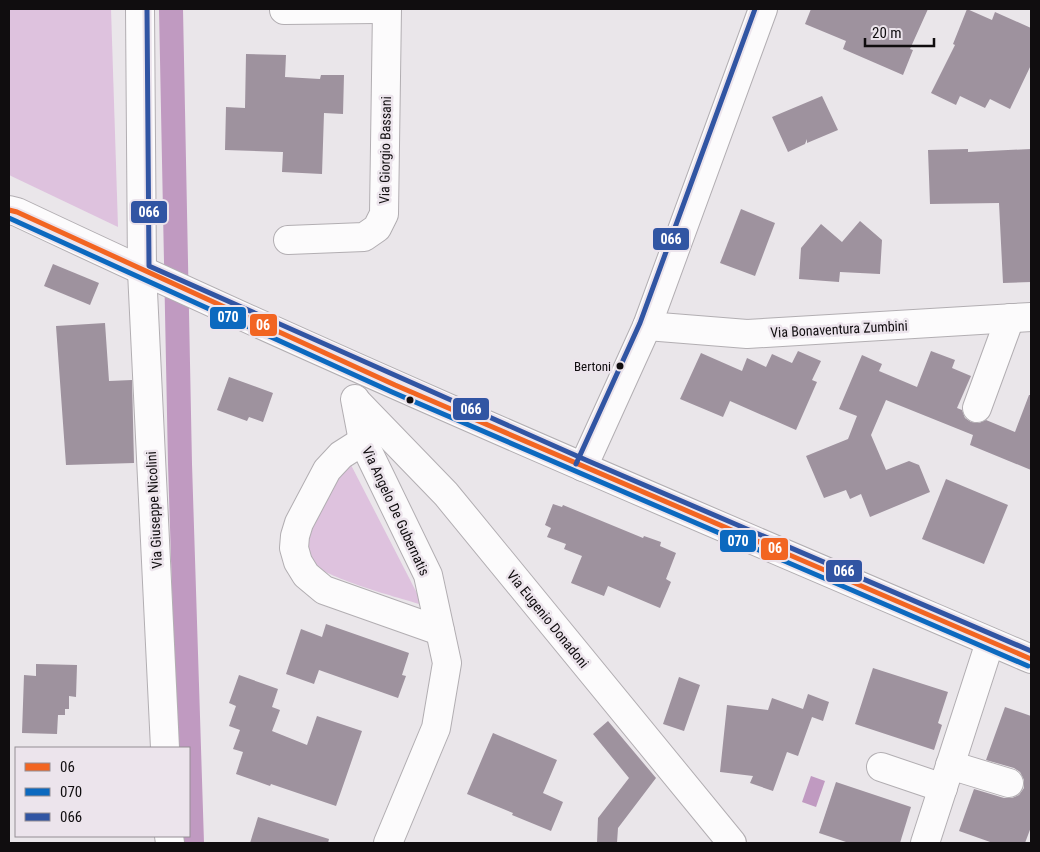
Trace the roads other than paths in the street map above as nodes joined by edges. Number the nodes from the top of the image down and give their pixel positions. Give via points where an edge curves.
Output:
1 (140, 9) edge
2 (376, 9) edge
3 (387, 9) edge
4 (284, 10) dead end
5 (757, 10) edge
6 (9, 210) edge
7 (288, 240) dead end
8 (150, 275) junction
9 (1021, 318) edge
10 (647, 326) junction
11 (329, 354) junction
12 (356, 401) junction
13 (977, 408) dead end
14 (363, 441) junction
15 (583, 467) junction
16 (440, 631) junction
17 (990, 642) junction
18 (1031, 659) edge
19 (165, 747) edge
20 (881, 767) dead end
21 (947, 776) junction
22 (1009, 783) dead end
23 (927, 842) edge
24 (388, 843) edge
25 (732, 843) edge

1 - 8 street, Via Giuseppe Nicolini
2 - 4 street
3 - 7 street, Via Giorgio Bassani via 384,214 377,228 364,237
5 - 10 street
6 - 8 street
8 - 11 street
8 - 19 street, Via Giuseppe Nicolini
9 - 10 street, Via Bonaventura Zumbini via 747,334
9 - 13 street
10 - 15 street
11 - 12 street, Via Angelo De Gubernatis
11 - 15 street
12 - 14 street, Via Angelo De Gubernatis
12 - 25 street, Via Eugenio Donadoni via 446,494
14 - 16 street, Via Angelo De Gubernatis via 428,575
14 - 16 street via 341,454 327,470 299,522 294,548 298,562 306,575 324,590
15 - 17 street
16 - 24 street, Via Angelo De Gubernatis via 447,663 436,728
17 - 18 street
17 - 21 street
20 - 21 street
21 - 22 street
21 - 23 street

